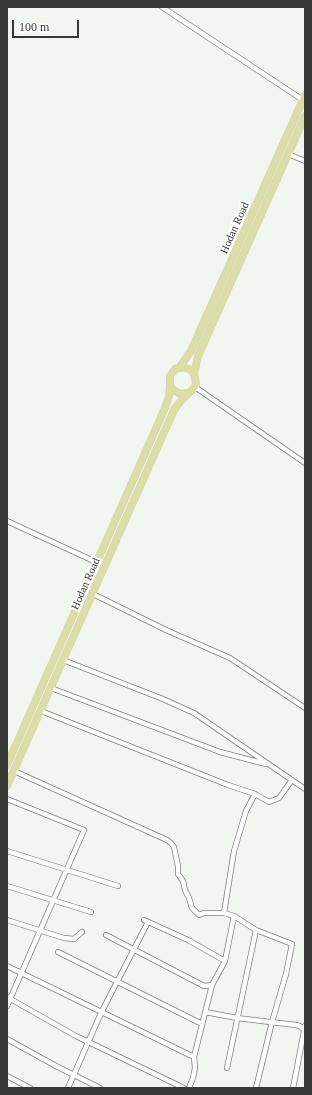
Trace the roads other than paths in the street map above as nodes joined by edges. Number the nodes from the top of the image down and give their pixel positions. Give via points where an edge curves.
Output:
1 (162, 7) edge
2 (304, 97) edge
3 (305, 116) edge
4 (288, 154) junction
5 (305, 161) edge
6 (179, 368) junction
7 (194, 374) junction
8 (170, 385) junction
9 (195, 387) junction
10 (189, 393) junction
11 (305, 463) edge
12 (7, 521) edge
13 (96, 562) junction
14 (93, 594) junction
15 (63, 660) junction
16 (51, 688) junction
17 (305, 708) edge
18 (41, 711) junction
19 (269, 764) junction
20 (7, 765) edge
21 (14, 770) junction
22 (292, 780) junction
23 (7, 786) edge
24 (305, 789) edge
25 (255, 794) junction
26 (7, 799) edge
27 (7, 851) edge
28 (66, 871) junction
29 (7, 886) edge
30 (118, 886) dead end
31 (53, 901) junction
32 (91, 912) dead end
33 (224, 913) junction
34 (234, 916) junction
35 (7, 920) edge
36 (256, 930) junction
37 (40, 931) junction
38 (82, 932) dead end
39 (106, 935) dead end
40 (134, 949) junction
41 (58, 952) dead end
42 (225, 961) junction
43 (7, 966) edge
44 (22, 973) junction
45 (117, 982) junction
46 (212, 985) junction
47 (9, 997) edge
48 (7, 1006) edge
49 (101, 1012) junction
50 (205, 1012) junction
51 (237, 1018) junction
52 (272, 1022) junction
53 (202, 1024) junction
54 (305, 1029) edge
55 (7, 1039) edge
56 (88, 1042) junction
57 (194, 1057) junction
58 (227, 1068) dead end
59 (74, 1074) junction
60 (7, 1076) edge
61 (30, 1088) edge
62 (68, 1088) edge
63 (100, 1088) edge
64 (184, 1088) edge
65 (189, 1088) edge
66 (256, 1088) edge
67 (293, 1088) edge

1 - 2 street
2 - 6 main road, Hodan Road via 190,351
3 - 4 main road, Hodan Road
4 - 5 street
4 - 7 main road, Hodan Road via 198,356
6 - 7 main road via 188,368
6 - 8 main road, Hodan Road via 172,372
7 - 9 main road, Hodan Road
8 - 10 main road via 176,392
8 - 13 main road, Hodan Road via 165,408
9 - 10 main road, Hodan Road
9 - 11 street
10 - 14 main road, Hodan Road via 174,410
12 - 13 street
13 - 20 main road, Hodan Road
14 - 15 main road, Hodan Road
14 - 17 street via 230,658
15 - 16 main road, Hodan Road
15 - 19 street via 163,698 194,714
16 - 18 main road, Hodan Road
16 - 19 street via 220,752
18 - 21 main road, Hodan Road
18 - 25 street
19 - 22 street
21 - 23 main road, Hodan Road
21 - 33 street via 167,840 174,847 178,874 192,908 199,915
22 - 24 street
22 - 25 street via 279,798 269,802
25 - 33 street via 246,811 234,851
26 - 28 street via 84,830
27 - 28 street
28 - 30 street
28 - 31 street
29 - 31 street
31 - 32 street
31 - 37 street
33 - 34 street
34 - 36 street
34 - 42 street
35 - 37 street
36 - 51 street
36 - 52 street via 292,944
37 - 38 street via 74,939
37 - 44 street
39 - 40 street
40 - 42 street via 146,921 188,940
40 - 45 street
40 - 46 street via 204,986
41 - 45 street
42 - 46 street
43 - 44 street
44 - 47 street
44 - 49 street
45 - 49 street
45 - 53 street
46 - 50 street
47 - 48 street
47 - 56 street
49 - 56 street
49 - 57 street
50 - 51 street
50 - 53 street
51 - 52 street
51 - 58 street
52 - 54 street
52 - 66 street
53 - 57 street
54 - 67 street
55 - 59 street
56 - 59 street
56 - 64 street
57 - 65 street via 195,1068
59 - 62 street
59 - 63 street
60 - 61 street

